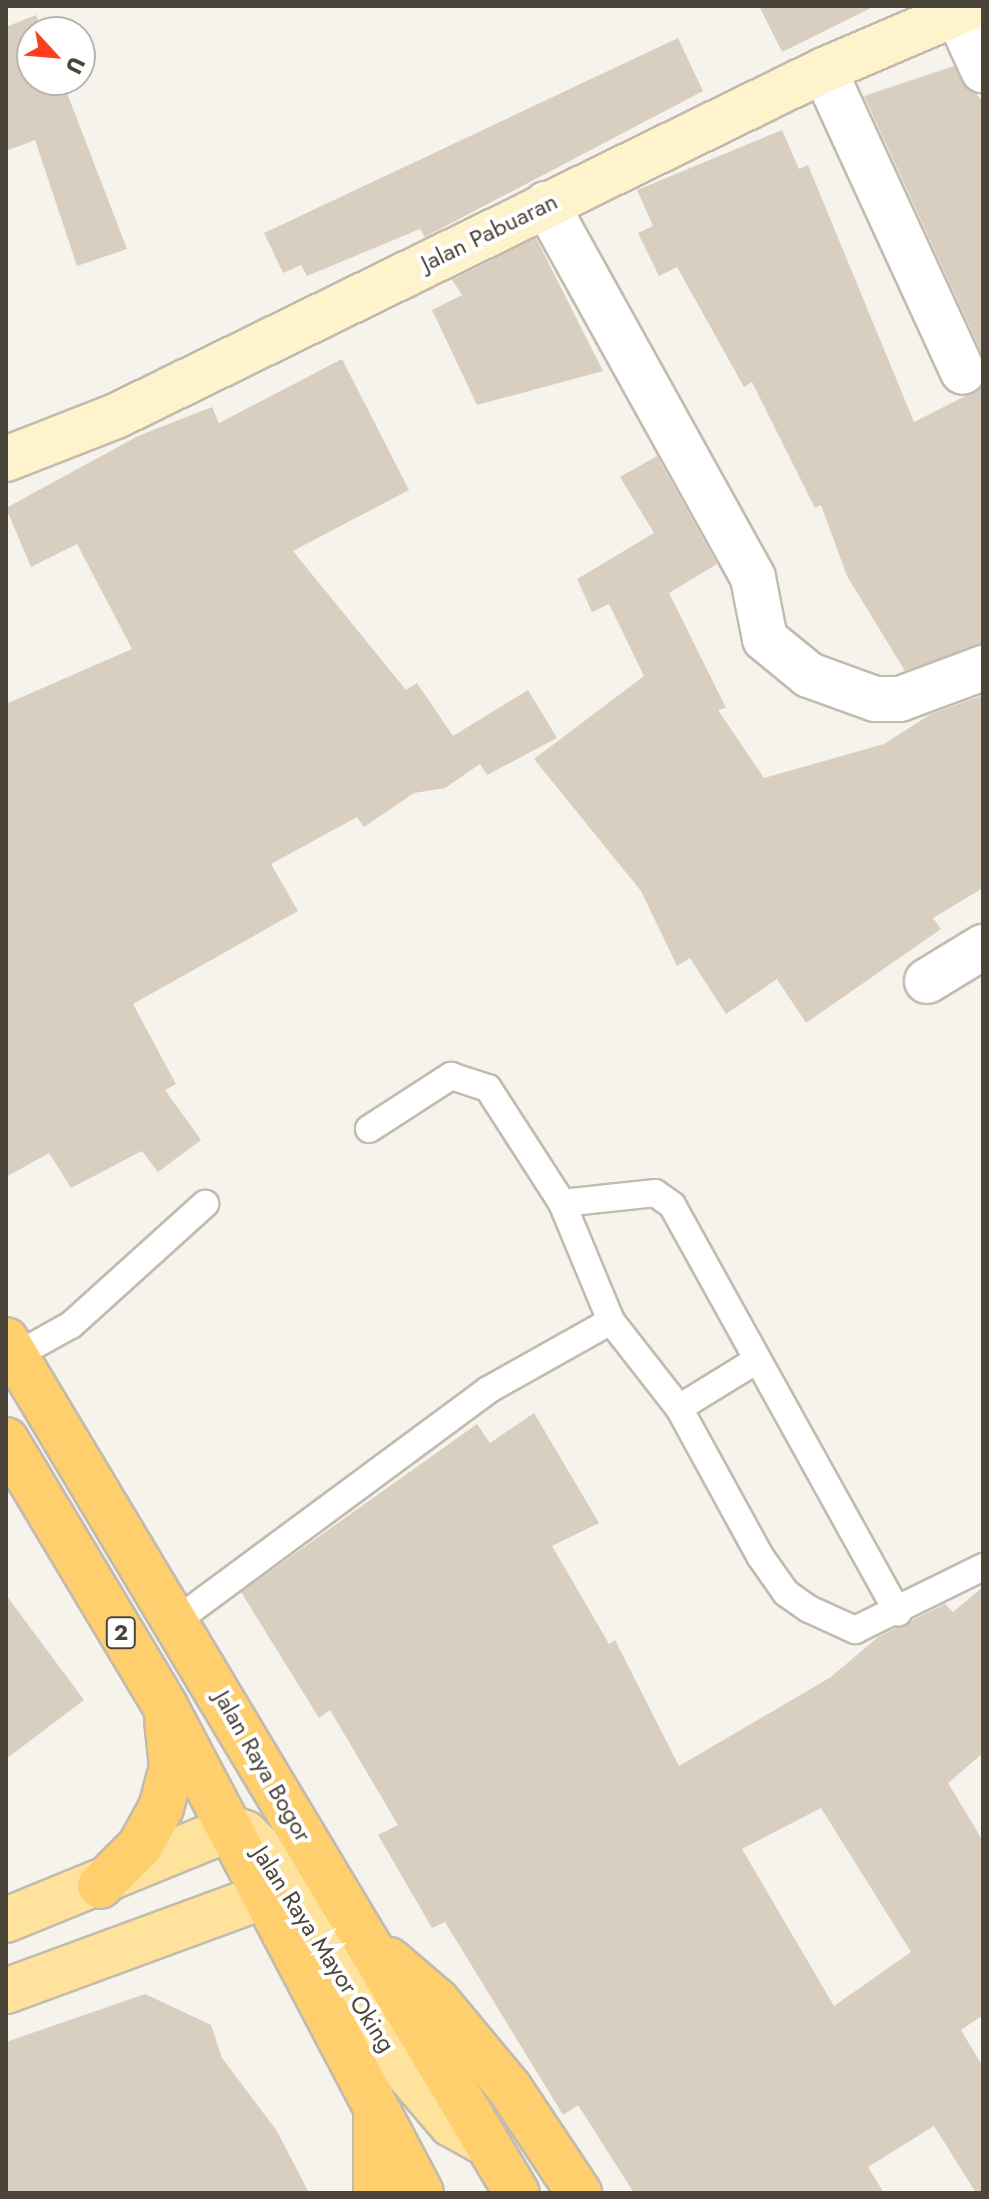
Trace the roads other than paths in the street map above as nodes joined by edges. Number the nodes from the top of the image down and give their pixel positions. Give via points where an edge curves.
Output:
1 (944, 13) edge
2 (824, 70) junction
3 (983, 70) edge
4 (546, 204) junction
5 (963, 372) dead end
6 (6, 459) edge
7 (983, 668) edge
8 (983, 947) edge
9 (927, 981) dead end
10 (369, 1129) dead end
11 (562, 1203) junction
12 (205, 1204) dead end
13 (611, 1321) junction
14 (11, 1348) edge
15 (757, 1360) junction
16 (679, 1408) junction
17 (6, 1440) edge
18 (983, 1567) edge
19 (898, 1613) junction
20 (176, 1621) junction
21 (165, 1706) junction
22 (231, 1828) junction
23 (100, 1886) junction
24 (261, 1897) junction
25 (6, 1920) edge
26 (357, 1932) junction
27 (6, 1991) edge
28 (376, 2119) junction
29 (487, 2148) junction
30 (376, 2193) edge
31 (421, 2193) edge
32 (517, 2193) edge
33 (579, 2193) edge

1 - 2 street, Jalan Pabuaran
1 - 3 street
2 - 4 street, Jalan Pabuaran
2 - 5 street
4 - 6 street, Jalan Pabuaran via 116,416
4 - 7 street via 753,578 765,639 809,675 875,699 900,699
8 - 9 street
10 - 11 lane via 451,1076 488,1088
11 - 13 lane
11 - 15 lane via 655,1193 672,1205
12 - 14 lane via 71,1325
13 - 16 lane
13 - 20 lane via 488,1390
14 - 20 highway, Jalan Raya Bogor / 2
15 - 16 lane
15 - 19 lane
16 - 19 lane via 735,1518 786,1593 855,1630
17 - 21 highway, 2
18 - 19 lane
20 - 26 highway, Jalan Raya Bogor / 2
21 - 22 highway, 2
21 - 23 highway via 172,1767 161,1808 140,1846
22 - 23 main road, Jalan Raya Mayor Oking
22 - 24 highway, 2
22 - 29 main road, Jalan Raya Mayor Oking via 270,1857 375,2035 451,2124
23 - 25 main road, Jalan Raya Mayor Oking
24 - 27 main road, Jalan Raya Mayor Oking
24 - 28 highway, 2
26 - 29 highway, Jalan Raya Bogor / 2
26 - 33 highway via 437,2001 510,2089
28 - 30 highway
28 - 31 highway, 2
29 - 32 highway, Jalan Raya Bogor / 2

